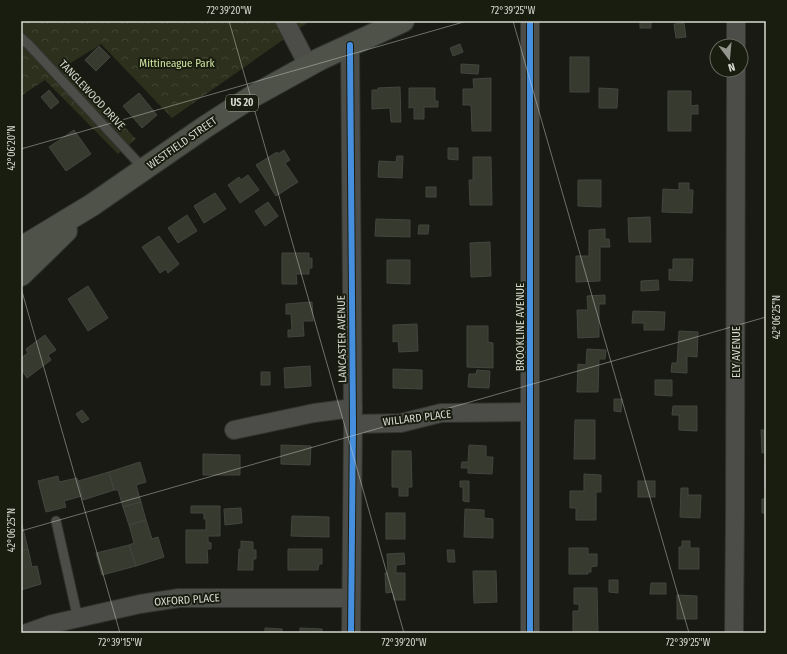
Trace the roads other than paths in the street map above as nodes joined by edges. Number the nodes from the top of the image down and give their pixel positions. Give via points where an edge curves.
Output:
1 (285, 21) edge
2 (403, 21) edge
3 (530, 21) edge
4 (736, 21) edge
5 (21, 38) edge
6 (736, 38) edge
7 (350, 45) junction
8 (308, 65) junction
9 (736, 78) edge
10 (144, 169) junction
11 (92, 205) junction
12 (21, 248) edge
13 (21, 275) edge
14 (530, 412) junction
15 (353, 416) junction
16 (234, 430) dead end
17 (56, 521) dead end
18 (351, 598) junction
19 (78, 619) junction
20 (27, 633) edge
21 (351, 633) edge
22 (530, 633) edge
23 (734, 633) edge

1 - 8 street
2 - 7 main road, WESTFIELD STREET / US 20
3 - 14 street, BROOKLINE AVENUE
4 - 6 street
5 - 10 lane, TANGLEWOOD DRIVE
7 - 8 main road, WESTFIELD STREET / US 20
7 - 15 street, LANCASTER AVENUE
8 - 10 main road, WESTFIELD STREET / US 20 via 229,111
9 - 23 street, ELY AVENUE
10 - 11 main road, WESTFIELD STREET / US 20
11 - 12 main road, WESTFIELD STREET / US 20
11 - 13 main road, WESTFIELD STREET / US 20
14 - 15 street, WILLARD PLACE via 441,413 400,422
14 - 22 street, BROOKLINE AVENUE
15 - 16 street, WILLARD PLACE via 314,413
15 - 18 street, LANCASTER AVENUE
17 - 19 lane
18 - 19 street, OXFORD PLACE via 178,598
18 - 21 street, LANCASTER AVENUE
19 - 20 street, OXFORD PLACE via 52,624

